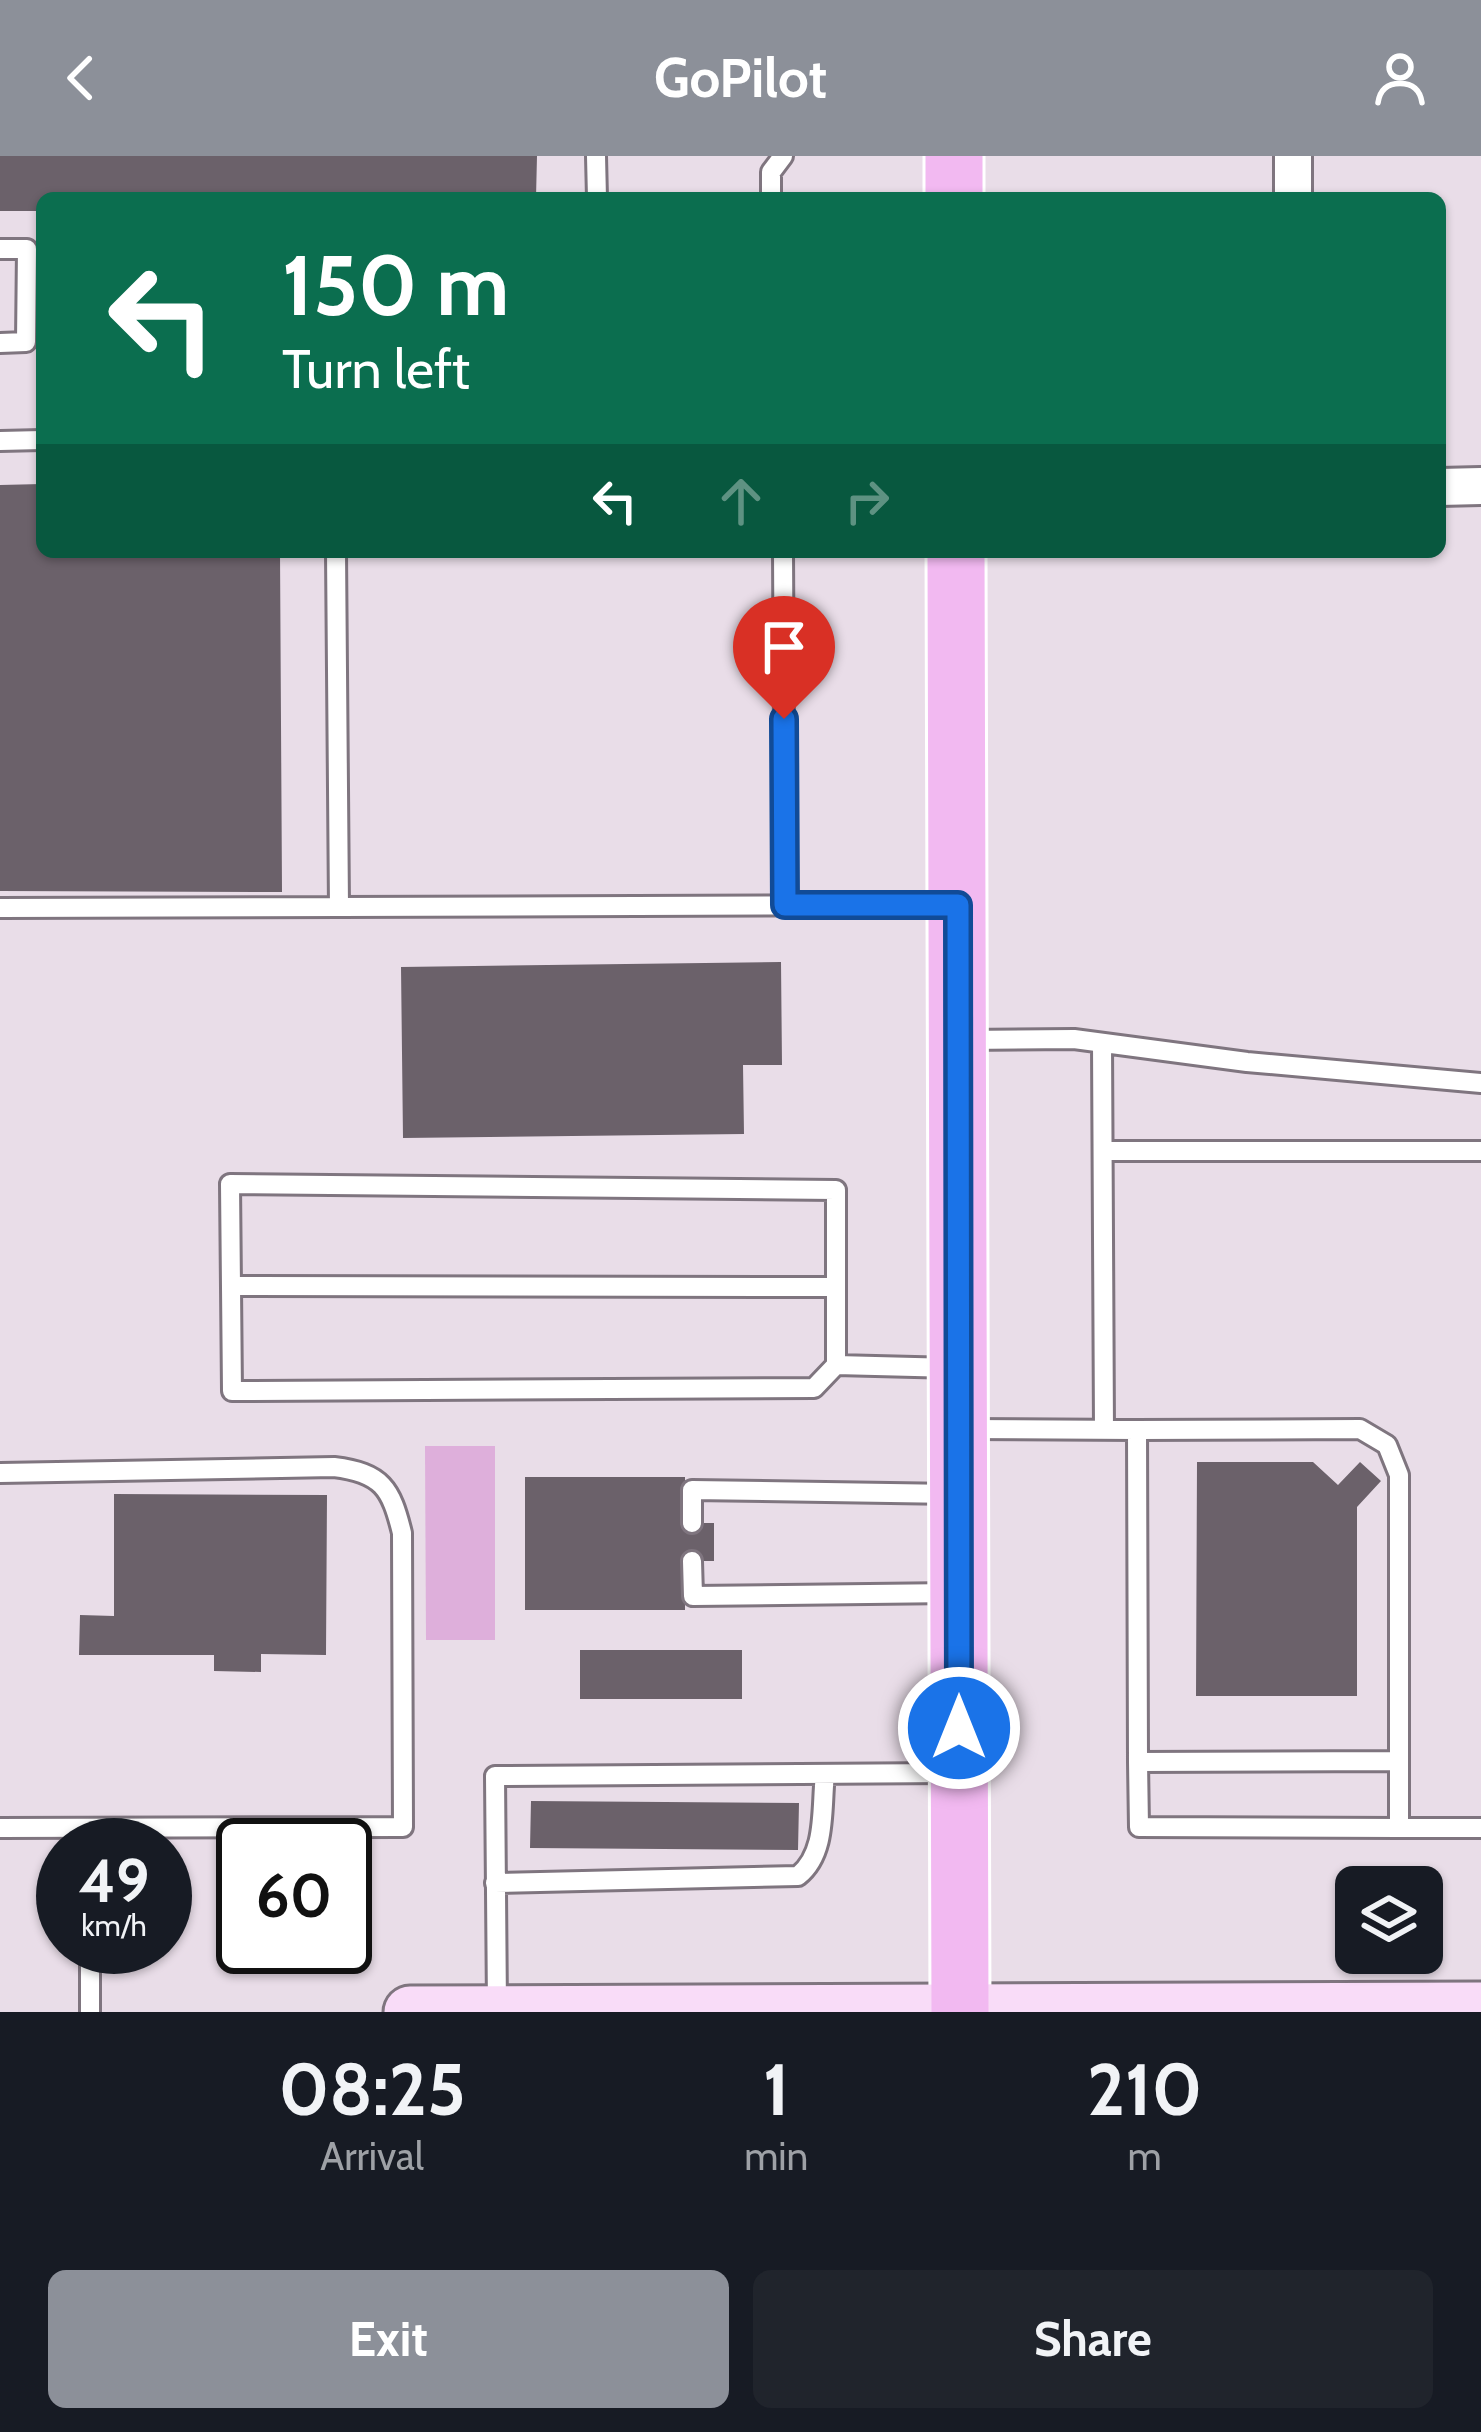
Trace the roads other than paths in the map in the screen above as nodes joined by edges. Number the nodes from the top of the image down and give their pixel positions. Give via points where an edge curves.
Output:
1 (596, 156) edge
2 (954, 156) edge
3 (1293, 156) edge
4 (597, 192) edge
5 (954, 192) edge
6 (1293, 192) edge
7 (0, 249) edge
8 (0, 343) edge
9 (36, 440) edge
10 (0, 441) edge
11 (1481, 486) edge
12 (1446, 487) edge
13 (336, 558) edge
14 (783, 558) edge
15 (956, 558) edge
16 (785, 905) junction
17 (958, 905) junction
18 (339, 907) junction
19 (0, 908) edge
20 (958, 1040) junction
21 (1102, 1043) junction
22 (1481, 1083) edge
23 (1103, 1151) junction
24 (1481, 1151) edge
25 (231, 1286) junction
26 (836, 1287) junction
27 (836, 1365) junction
28 (959, 1368) junction
29 (959, 1429) junction
30 (1104, 1430) junction
31 (1137, 1430) junction
32 (0, 1473) edge
33 (959, 1494) junction
34 (692, 1523) dead end
35 (692, 1561) dead end
36 (959, 1593) junction
37 (1399, 1761) junction
38 (1138, 1762) junction
39 (959, 1773) junction
40 (825, 1774) junction
41 (0, 1828) edge
42 (1399, 1828) junction
43 (1481, 1828) edge
44 (36, 1831) edge
45 (192, 1833) edge
46 (496, 1883) junction
47 (90, 1974) edge
48 (1481, 2008) edge
49 (1333, 2009) edge
50 (678, 2011) edge
51 (960, 2011) edge
52 (90, 2012) edge
53 (410, 2012) edge
54 (466, 2012) edge
55 (497, 2012) edge

1 - 4 lane
2 - 5 main road
3 - 6 street
7 - 8 lane via 27,249 26,342
9 - 10 lane
11 - 12 street
13 - 18 lane
14 - 16 lane
15 - 17 main road
16 - 17 lane
16 - 18 lane
17 - 20 main road
18 - 19 lane
20 - 21 lane
20 - 28 main road
21 - 22 lane
21 - 23 lane
23 - 24 lane
23 - 30 lane
25 - 26 lane
25 - 26 lane via 230,1184 836,1190
25 - 27 lane via 232,1391 814,1388
26 - 27 lane
27 - 28 lane
28 - 29 main road
29 - 30 lane
29 - 33 main road
30 - 31 lane
31 - 37 lane via 1360,1429 1387,1445 1399,1475
31 - 38 lane
32 - 45 lane via 334,1467 382,1483 394,1502 402,1533 403,1827
33 - 34 lane via 692,1490
33 - 36 main road
35 - 36 lane via 693,1596
36 - 39 main road
37 - 38 lane
37 - 42 lane
38 - 42 lane via 1139,1827
39 - 40 lane
39 - 51 main road
40 - 46 lane via 818,1851 798,1876
40 - 46 lane via 495,1776
41 - 44 lane
42 - 43 lane
46 - 55 lane
47 - 52 lane
48 - 49 main road
49 - 51 main road
50 - 51 main road
50 - 55 main road
53 - 54 main road
54 - 55 main road

